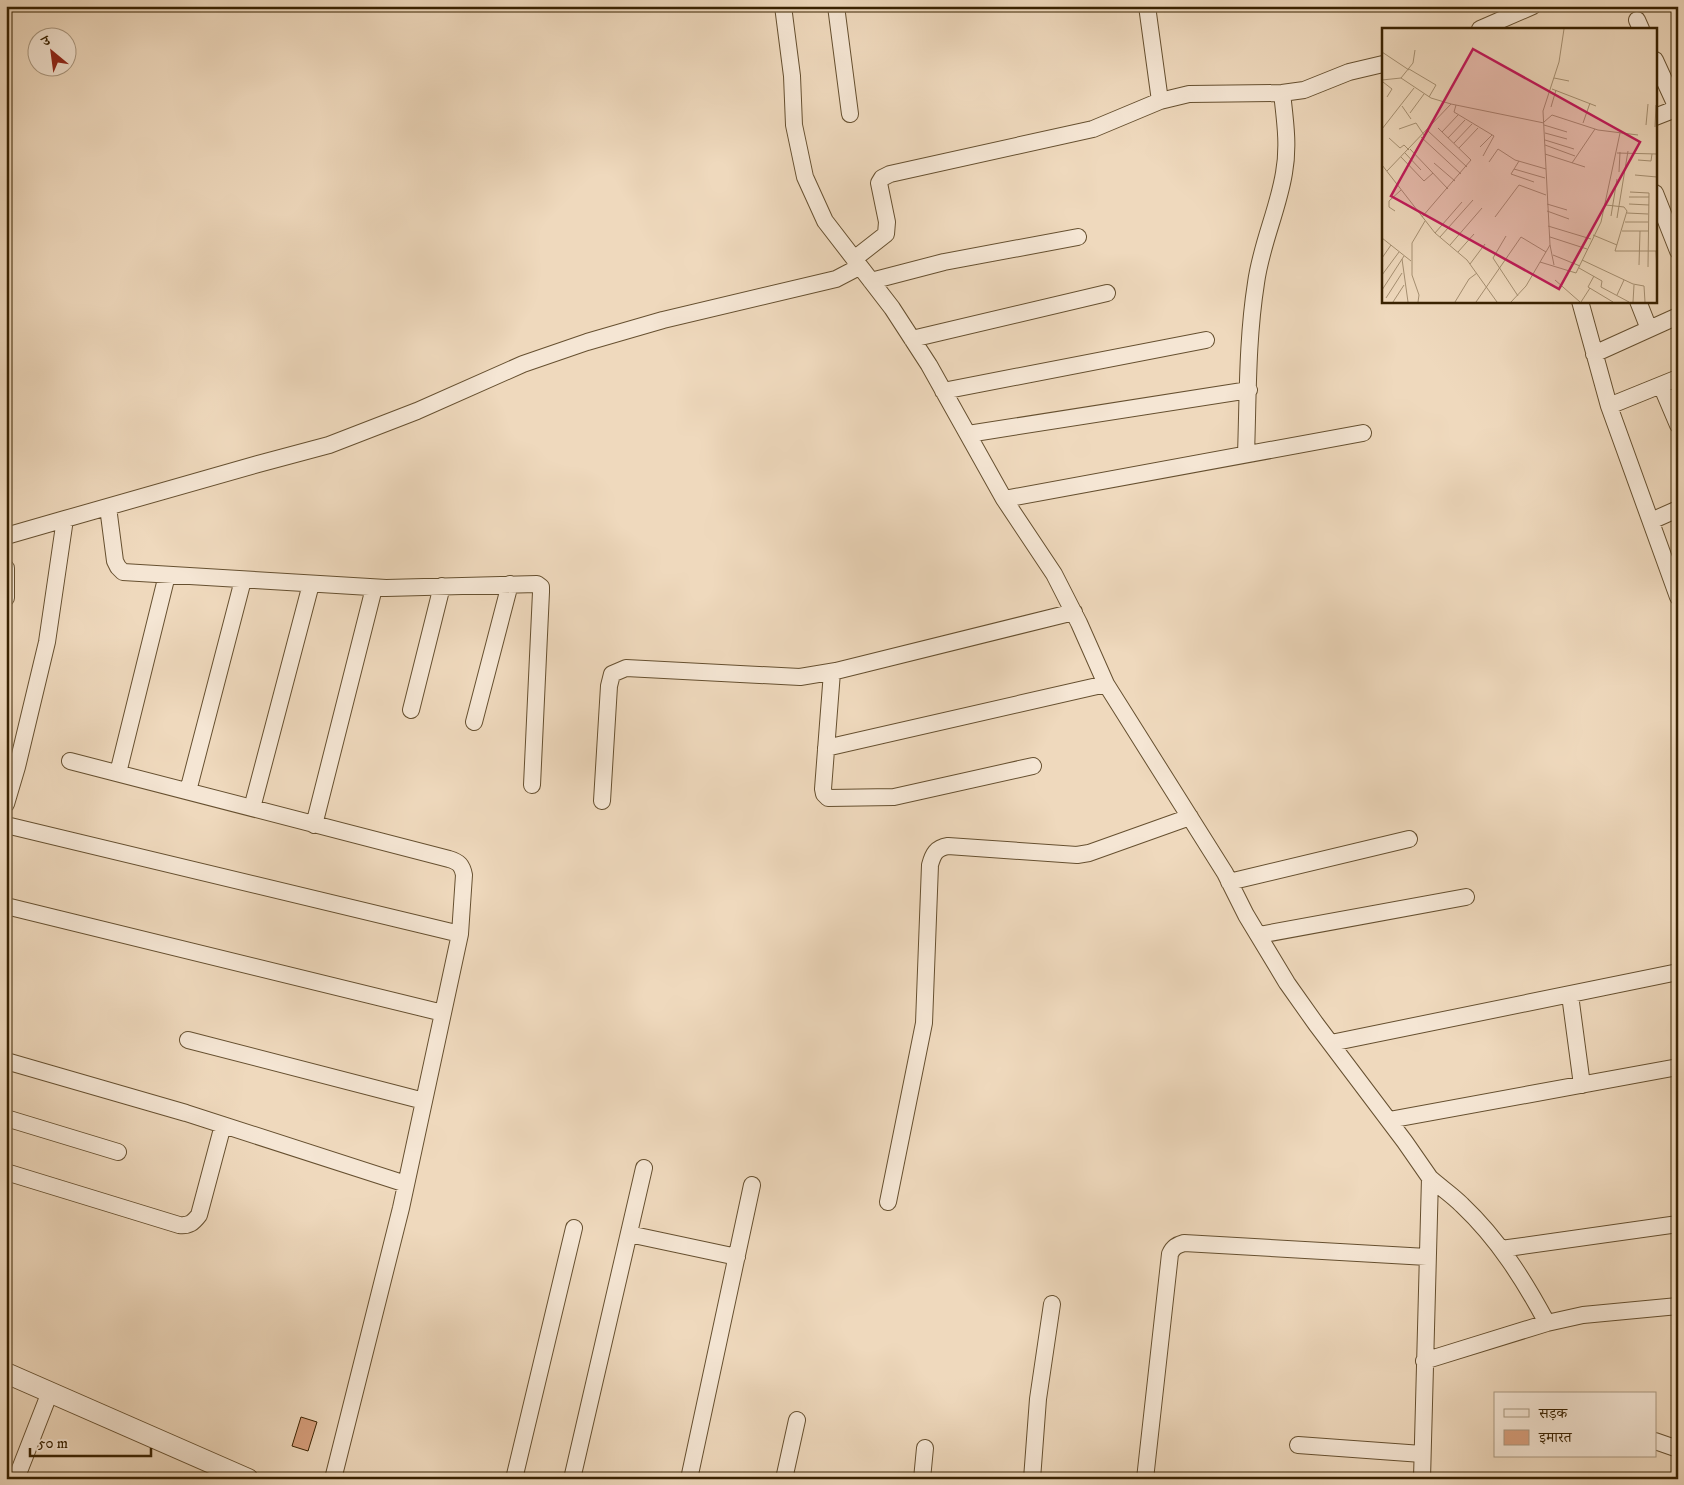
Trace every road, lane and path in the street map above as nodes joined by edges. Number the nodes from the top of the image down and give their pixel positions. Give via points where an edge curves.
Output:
1 (784, 6) edge
2 (836, 6) edge
3 (1147, 6) edge
4 (1533, 6) edge
5 (1490, 27) edge
6 (1656, 62) edge
7 (1382, 64) edge
8 (1282, 93) junction
9 (1160, 101) junction
10 (1677, 108) edge
11 (850, 114) dead end
12 (1656, 118) edge
13 (1656, 196) edge
14 (1078, 237) dead end
15 (1678, 251) edge
16 (856, 263) junction
17 (871, 281) junction
18 (1107, 294) dead end
19 (1580, 302) edge
20 (1638, 302) edge
21 (1678, 316) edge
22 (1649, 329) junction
23 (912, 339) junction
24 (1206, 340) dead end
25 (1594, 354) junction
26 (1678, 378) edge
27 (1661, 385) junction
28 (1248, 390) junction
29 (943, 391) junction
30 (1609, 406) junction
31 (1678, 425) edge
32 (1363, 433) dead end
33 (968, 434) junction
34 (1246, 454) junction
35 (1004, 499) junction
36 (108, 507) junction
37 (1678, 509) edge
38 (65, 519) junction
39 (1650, 521) junction
40 (6, 536) edge
41 (6, 568) edge
42 (167, 576) junction
43 (243, 580) junction
44 (311, 584) junction
45 (510, 584) junction
46 (442, 586) junction
47 (374, 588) junction
48 (1678, 597) edge
49 (6, 598) edge
50 (1074, 612) junction
51 (832, 672) junction
52 (1106, 684) junction
53 (410, 710) dead end
54 (474, 722) dead end
55 (826, 748) junction
56 (70, 761) dead end
57 (12, 766) edge
58 (1034, 766) dead end
59 (118, 773) junction
60 (532, 785) dead end
61 (188, 791) junction
62 (602, 801) dead end
63 (6, 804) edge
64 (252, 808) junction
65 (1190, 817) junction
66 (6, 825) edge
67 (314, 825) junction
68 (1409, 839) dead end
69 (1229, 882) junction
70 (1466, 897) dead end
71 (6, 906) edge
72 (460, 934) junction
73 (1258, 935) junction
74 (1678, 972) edge
75 (1570, 995) junction
76 (443, 1013) junction
77 (188, 1040) dead end
78 (1330, 1043) junction
79 (6, 1061) edge
80 (1678, 1068) edge
81 (1582, 1085) junction
82 (424, 1101) junction
83 (6, 1118) edge
84 (1389, 1120) junction
85 (223, 1125) junction
86 (118, 1152) dead end
87 (644, 1168) dead end
88 (6, 1172) edge
89 (1430, 1178) junction
90 (406, 1184) junction
91 (752, 1186) dead end
92 (888, 1202) dead end
93 (1678, 1224) edge
94 (574, 1228) dead end
95 (628, 1234) junction
96 (1501, 1249) junction
97 (737, 1257) junction
98 (1427, 1257) junction
99 (1052, 1304) dead end
100 (1678, 1306) edge
101 (1547, 1323) junction
102 (1424, 1361) junction
103 (6, 1373) edge
104 (50, 1392) junction
105 (797, 1420) dead end
106 (1656, 1441) edge
107 (1298, 1445) dead end
108 (925, 1448) dead end
109 (1678, 1449) edge
110 (1422, 1454) junction
111 (16, 1479) edge
112 (248, 1479) edge
113 (333, 1479) edge
114 (514, 1479) edge
115 (572, 1479) edge
116 (688, 1479) edge
117 (784, 1479) edge
118 (922, 1479) edge
119 (1032, 1479) edge
120 (1145, 1479) edge
121 (1422, 1479) edge

1 - 16 street via 794,125 805,177 825,220
2 - 11 street
3 - 9 street
4 - 5 street
6 - 10 street
7 - 8 street via 1349,72 1304,90
8 - 9 street via 1189,94
8 - 28 street via 1287,134 1284,172 1256,282
9 - 16 street via 1093,128 882,178 879,183 887,222 886,234
10 - 12 street
13 - 15 street
14 - 17 street via 944,262
16 - 17 street
16 - 36 street via 836,279 587,342 524,364 329,446
17 - 23 street
18 - 23 street
19 - 25 street
20 - 22 street
21 - 22 street
22 - 25 street
23 - 29 street
24 - 29 street
25 - 30 street
26 - 27 street
27 - 30 street
27 - 31 street
28 - 33 street
28 - 34 street
29 - 33 street
30 - 39 street
32 - 34 street
33 - 35 street
34 - 35 street
35 - 50 street via 1054,574
36 - 38 street
36 - 42 street via 118,567 123,572
37 - 39 street
38 - 40 street
38 - 57 street via 47,642
39 - 48 street
41 - 49 street
42 - 43 street
42 - 59 street
43 - 44 street
43 - 61 street
44 - 47 street
44 - 64 street
45 - 46 street
45 - 54 street
45 - 60 street via 532,583 541,587
46 - 47 street
46 - 53 street
47 - 67 street
50 - 51 street
50 - 52 street
51 - 55 street
51 - 62 street via 800,677 618,670 612,674 609,686
52 - 55 street
52 - 65 street
55 - 58 street via 823,789 828,798 894,797
56 - 59 street
57 - 63 street
59 - 61 street
61 - 64 street
64 - 67 street
65 - 69 street
65 - 92 street via 1077,855 948,846 940,847 933,854 924,1023
66 - 72 street
67 - 72 street via 458,862 464,875
68 - 69 street
69 - 73 street
70 - 73 street
71 - 76 street
72 - 76 street
73 - 78 street
74 - 75 street
75 - 78 street
75 - 81 street
76 - 82 street
77 - 82 street
78 - 84 street
79 - 85 street
80 - 81 street
81 - 84 street
82 - 90 street
83 - 86 street
84 - 89 street
85 - 88 street via 199,1215 187,1226
85 - 90 street
87 - 95 street
89 - 96 street via 1461,1204
89 - 98 street
90 - 113 street
91 - 97 street
93 - 96 street
94 - 114 street
95 - 97 street
95 - 115 street
96 - 101 street
97 - 116 street
98 - 102 street
98 - 120 street via 1177,1245 1170,1254
99 - 119 street via 1038,1399
100 - 101 street via 1583,1315
101 - 102 street
102 - 110 street
103 - 104 street
104 - 111 street
104 - 112 street
105 - 117 street
106 - 109 street
107 - 110 street
108 - 118 street
110 - 121 street

